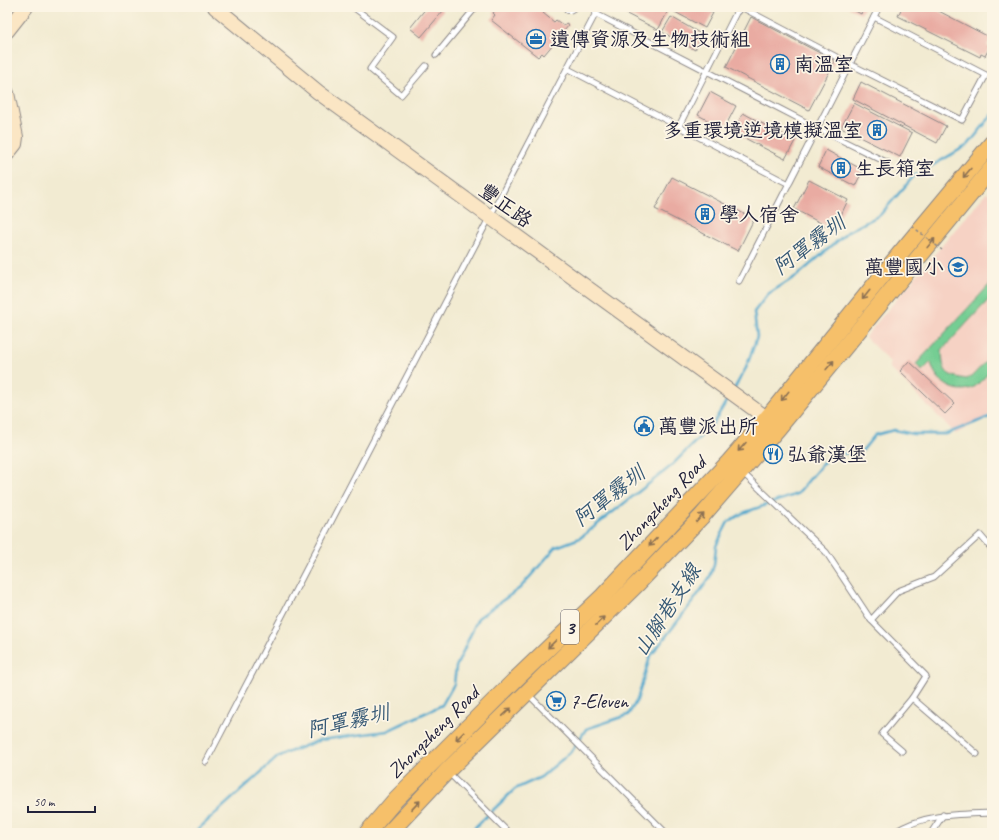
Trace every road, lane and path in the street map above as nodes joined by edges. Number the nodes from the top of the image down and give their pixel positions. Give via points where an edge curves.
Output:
1 (26, 7) edge
2 (215, 7) edge
3 (353, 7) edge
4 (476, 7) edge
5 (599, 7) edge
6 (730, 7) edge
7 (879, 7) edge
8 (739, 8) edge
9 (596, 14) junction
10 (874, 17) junction
11 (7, 31) edge
12 (436, 55) dead end
13 (850, 64) junction
14 (426, 66) dead end
15 (568, 70) junction
16 (707, 70) junction
17 (7, 93) edge
18 (679, 126) junction
19 (817, 128) junction
20 (992, 143) edge
21 (7, 154) edge
22 (888, 163) dead end
23 (992, 168) edge
24 (789, 184) junction
25 (489, 217) junction
26 (912, 226) dead end
27 (942, 250) dead end
28 (739, 281) dead end
29 (773, 422) junction
30 (735, 466) junction
31 (992, 540) edge
32 (990, 547) edge
33 (871, 620) junction
34 (521, 686) junction
35 (912, 698) junction
36 (902, 751) dead end
37 (977, 754) dead end
38 (206, 762) dead end
39 (447, 771) junction
40 (992, 813) edge
41 (943, 815) junction
42 (992, 830) edge
43 (367, 833) edge
44 (389, 833) edge
45 (509, 833) edge
46 (666, 833) edge
47 (893, 833) edge
48 (931, 833) edge
49 (990, 833) edge

1 - 11 street
2 - 25 street, 豐正路 via 318,92
3 - 14 lane via 393,37 370,69 402,94
4 - 12 lane
5 - 9 lane
6 - 8 lane
7 - 10 lane
8 - 13 lane
8 - 16 lane
9 - 15 lane
9 - 16 lane
10 - 13 lane
10 - 13 lane via 986,75 962,120
13 - 19 lane
15 - 18 lane
15 - 25 lane
16 - 18 lane
16 - 19 lane
17 - 21 street via 16,138 15,144
18 - 24 lane
19 - 22 lane
19 - 24 lane
20 -> 29 main road, Zhongzheng Road / 3 via 898,256
29 -> 23 main road, Zhongzheng Road / 3
24 - 28 lane
25 - 29 street, 豐正路
25 - 38 lane
26 - 27 path, bridge
29 - 30 main road, Zhongzheng Road / 3
30 - 33 lane via 826,552
30 - 34 main road, Zhongzheng Road / 3 via 702,516 638,583
31 - 32 lane
32 - 33 lane via 980,535 934,577 898,591
33 - 35 lane via 926,676
39 -> 34 main road, Zhongzheng Road / 3
34 -> 43 main road, Zhongzheng Road / 3 via 396,799
34 - 46 lane
35 - 36 lane via 882,734
35 - 37 lane
44 -> 39 main road, Zhongzheng Road / 3
39 - 45 lane
40 - 41 lane
41 - 47 lane
41 - 48 lane
42 - 49 lane

